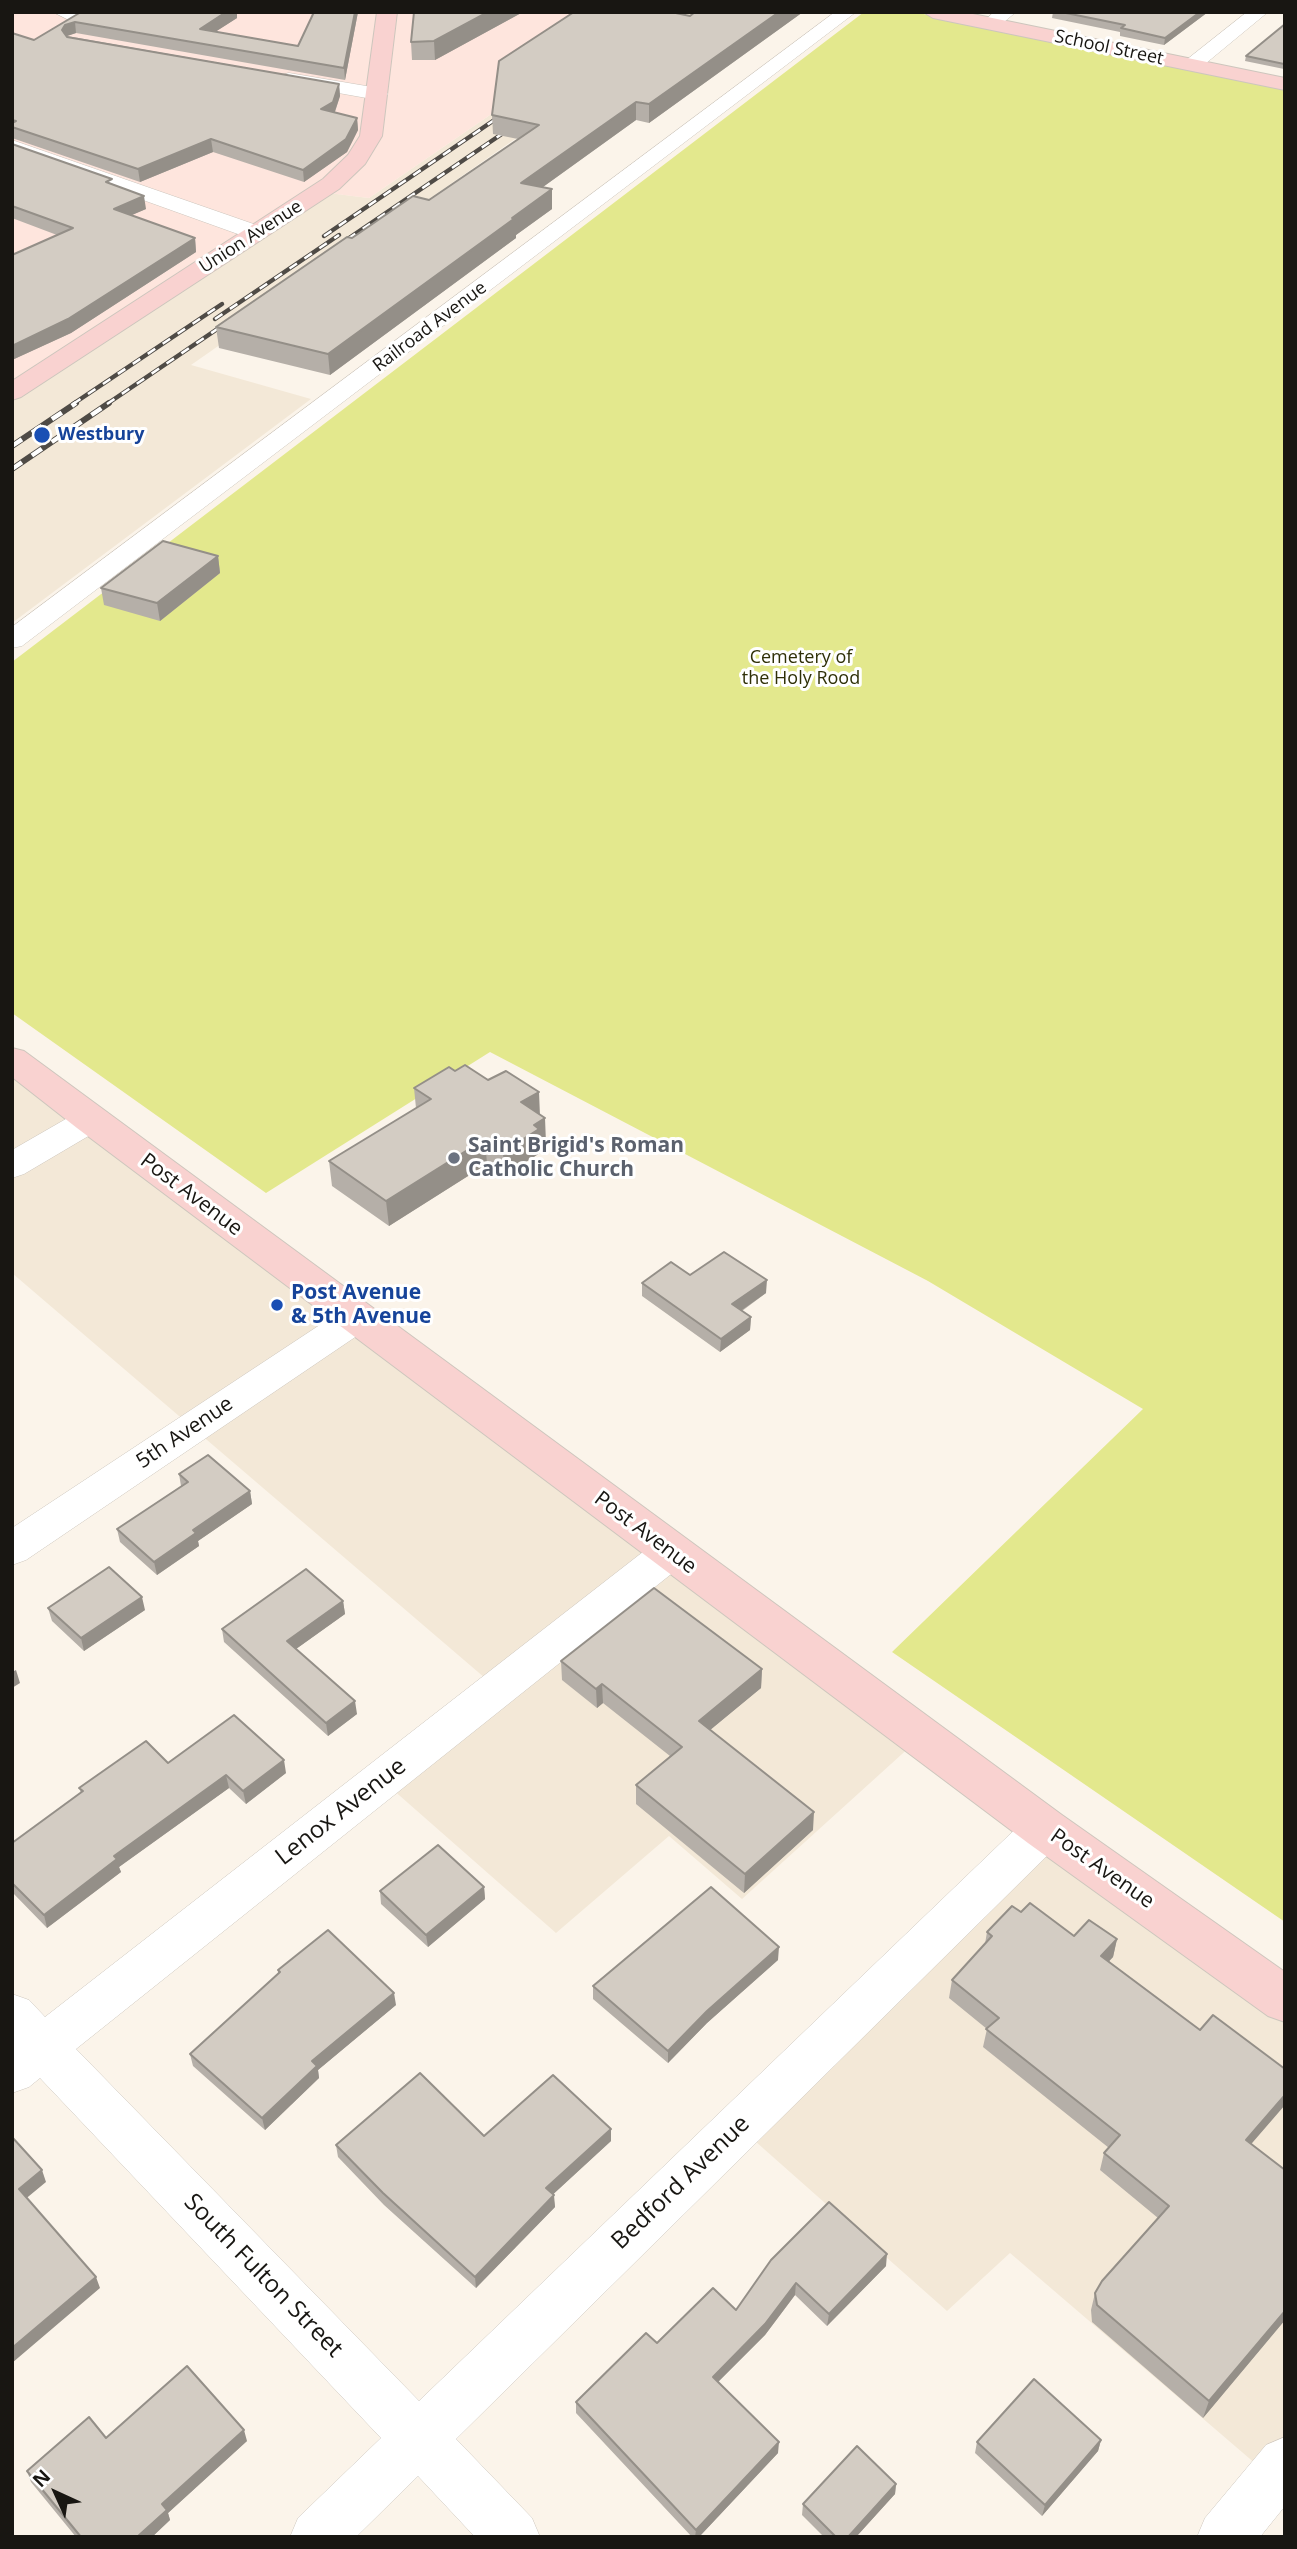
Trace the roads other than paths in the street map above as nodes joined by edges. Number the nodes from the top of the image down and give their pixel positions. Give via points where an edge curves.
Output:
1 (387, 12) edge
2 (847, 12) edge
3 (933, 12) edge
4 (1259, 12) edge
5 (999, 18) edge
6 (1192, 65) junction
7 (264, 74) edge
8 (1285, 84) edge
9 (378, 94) junction
10 (12, 146) edge
11 (257, 233) junction
12 (12, 392) edge
13 (12, 640) edge
14 (12, 1059) edge
15 (90, 1120) junction
16 (12, 1166) edge
17 (357, 1318) junction
18 (12, 1549) edge
19 (671, 1552) junction
20 (1045, 1829) junction
21 (1285, 2000) edge
22 (22, 2044) edge
23 (418, 2437) junction
24 (1285, 2464) edge
25 (317, 2537) edge
26 (513, 2537) edge
27 (1224, 2537) edge

1 - 9 main road, Union Avenue
2 - 13 street, Railroad Avenue
3 - 5 main road, School Street
4 - 6 street
5 - 6 main road, School Street
6 - 8 main road, School Street
7 - 9 street
9 - 11 main road, Union Avenue via 371,136 357,159 331,184
10 - 11 street
11 - 12 main road, Union Avenue
14 - 15 main road, Post Avenue
15 - 16 street
15 - 17 main road, Post Avenue
17 - 18 street, 5th Avenue
17 - 19 main road, Post Avenue
19 - 20 main road, Post Avenue
19 - 22 street, Lenox Avenue
20 - 21 main road, Post Avenue
20 - 23 street, Bedford Avenue
22 - 23 street, South Fulton Street
23 - 25 street, Bedford Avenue
23 - 26 street, South Fulton Street
24 - 27 street

